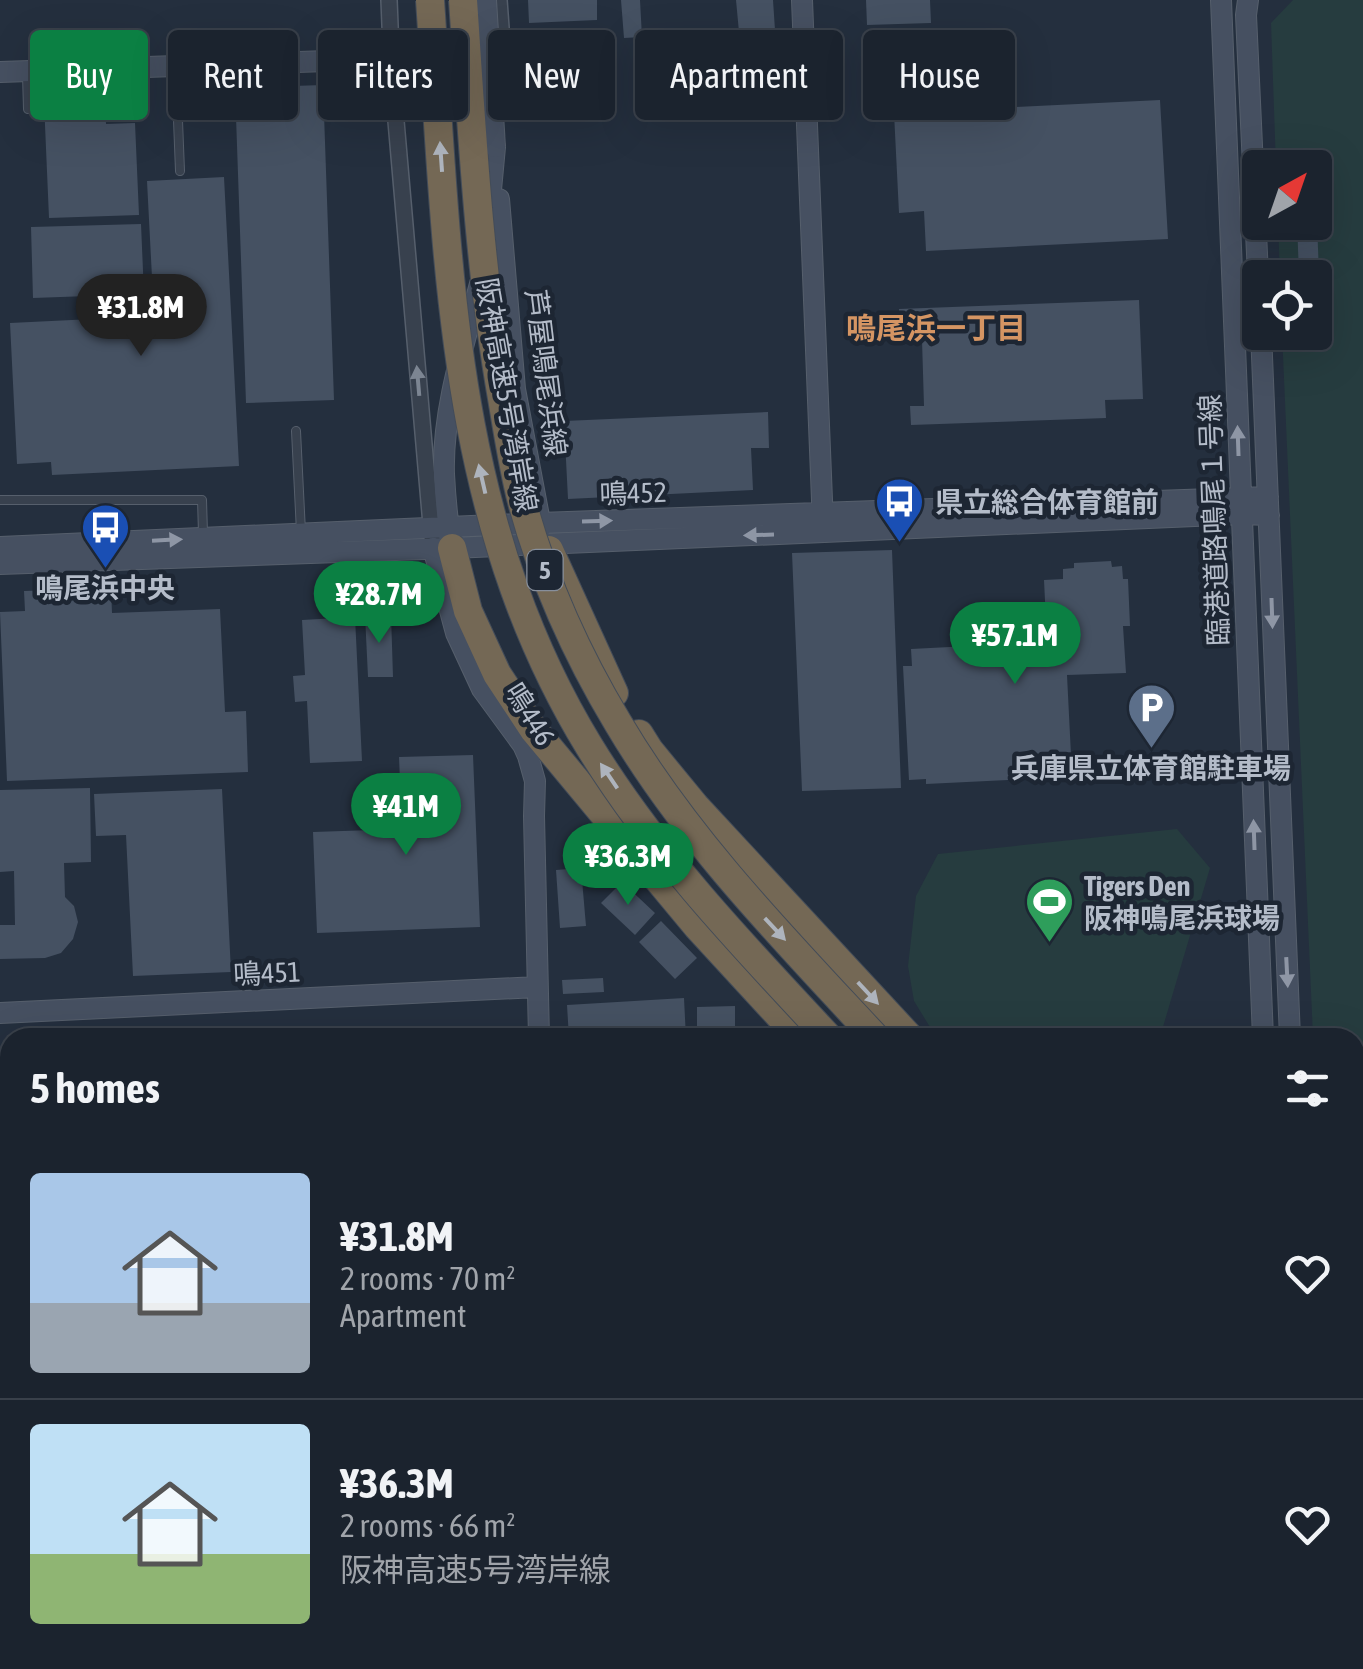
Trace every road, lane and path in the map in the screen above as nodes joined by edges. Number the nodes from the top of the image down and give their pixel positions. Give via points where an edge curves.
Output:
1 (389, 0) edge
2 (430, 0) edge
3 (462, 0) edge
4 (486, 0) edge
5 (499, 0) edge
6 (802, 0) edge
7 (1221, 0) edge
8 (1248, 0) edge
9 (391, 30) edge
10 (501, 30) edge
11 (168, 66) edge
12 (27, 71) junction
13 (0, 72) edge
14 (28, 109) dead end
15 (178, 120) edge
16 (398, 120) edge
17 (495, 147) junction
18 (180, 171) dead end
19 (1257, 260) edge
20 (1261, 350) edge
21 (296, 431) dead end
22 (0, 500) edge
23 (1241, 506) junction
24 (1269, 506) junction
25 (823, 523) junction
26 (301, 534) junction
27 (543, 534) junction
28 (204, 538) junction
29 (441, 538) junction
30 (0, 547) edge
31 (0, 564) edge
32 (537, 987) junction
33 (0, 1014) edge
34 (539, 1028) edge
35 (791, 1028) edge
36 (821, 1028) edge
37 (867, 1028) edge
38 (901, 1028) edge
39 (1263, 1028) edge
40 (1290, 1028) edge

1 - 9 street
36 -> 2 highway, 阪神高速5号湾岸線 / 5, bridge via 708,906 634,813 544,665 512,587 467,416 455,335
3 -> 37 highway, 阪神高速5号湾岸線 / 5, bridge via 493,350 522,502 549,583 589,671 660,789
4 - 17 street, 芦屋鳴尾浜線, bridge
5 - 10 street
6 - 25 street
23 -> 7 street, 臨港道路鳴尾１号線
8 - 19 street
11 - 12 street
12 - 13 street
12 - 14 lane
15 - 18 lane
29 -> 16 street
17 - 27 street, 芦屋鳴尾浜線 via 516,389
17 - 29 street, 芦屋鳴尾浜線 via 484,270 446,442
20 - 24 street, 臨港道路鳴尾１号線
21 - 26 lane
22 - 28 lane via 202,500
23 - 24 street, 鳴452
23 - 25 street, 鳴452
39 -> 23 street, 臨港道路鳴尾１号線
24 -> 40 street, 臨港道路鳴尾１号線
25 - 27 street, 鳴452
26 - 28 street, 鳴452
26 - 29 street, 鳴452
27 - 29 street, 鳴452
27 -> 38 highway, 5 via 613,691 650,750
30 -> 28 street, 鳴452
29 - 31 street, 鳴452
29 - 32 street, 鳴446 via 456,633 482,689 523,745 535,781
29 - 35 highway via 498,674 534,730
32 - 33 street, 鳴451
32 - 34 street, 鳴446

